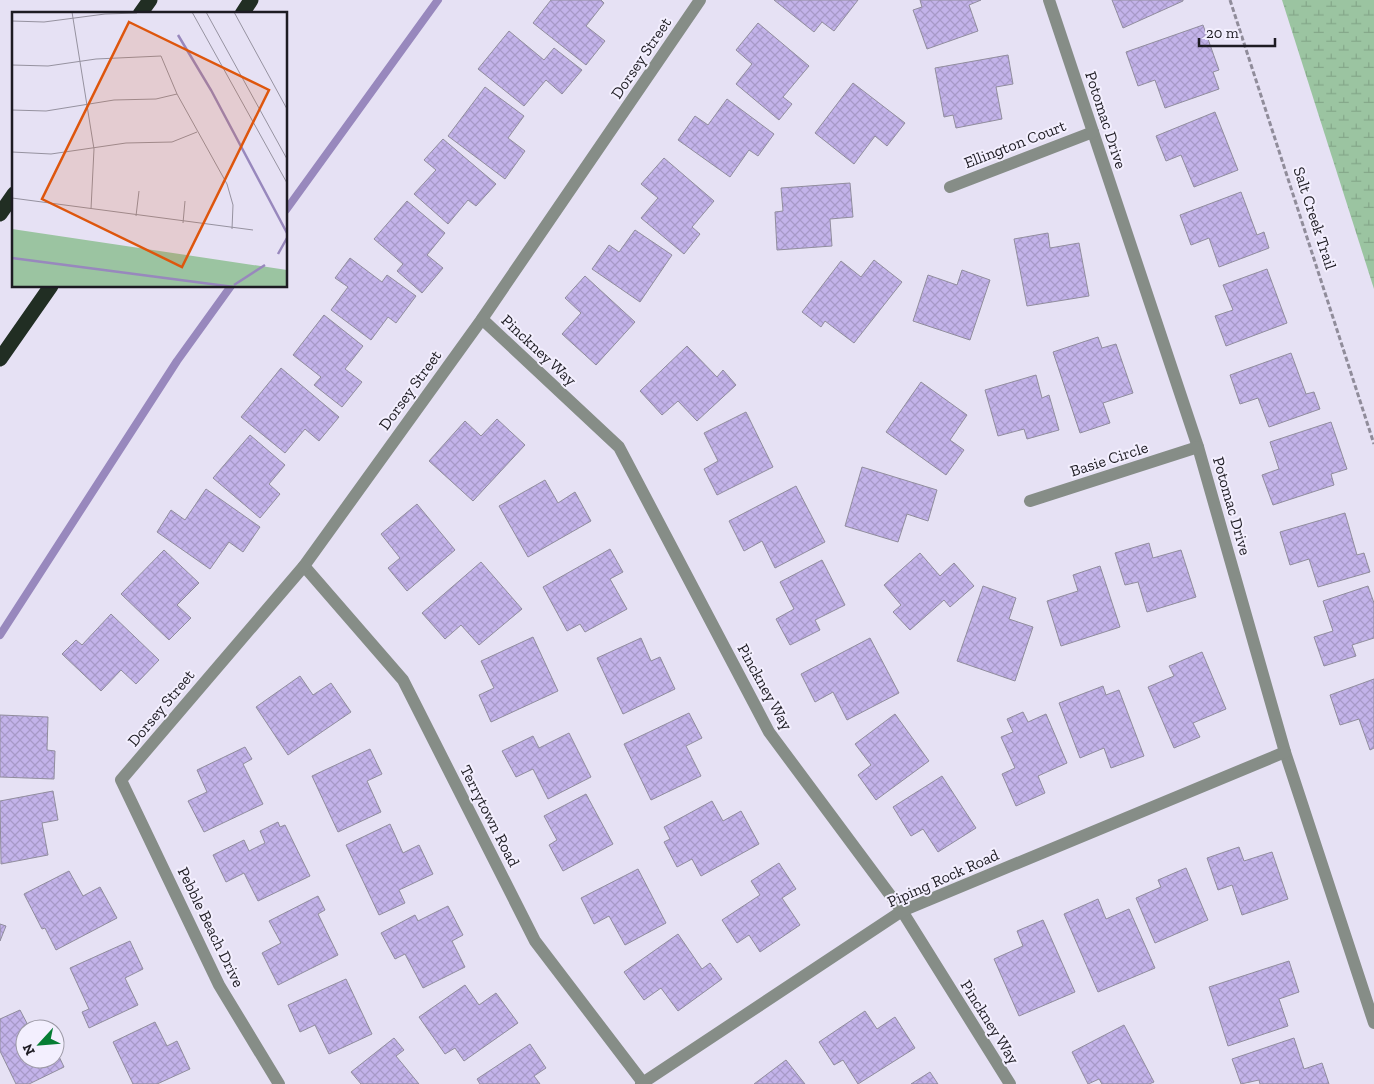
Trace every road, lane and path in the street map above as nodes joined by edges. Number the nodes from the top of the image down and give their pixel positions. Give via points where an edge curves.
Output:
1 (150, 0) edge
2 (251, 0) edge
3 (700, 0) edge
4 (1048, 0) edge
5 (1230, 0) edge
6 (141, 12) edge
7 (243, 12) edge
8 (1092, 132) junction
9 (950, 187) dead end
10 (12, 197) edge
11 (0, 214) edge
12 (50, 288) edge
13 (482, 319) junction
14 (0, 359) edge
15 (1374, 444) edge
16 (1198, 447) junction
17 (1030, 501) dead end
18 (304, 566) junction
19 (1286, 752) junction
20 (121, 780) joint
21 (902, 911) junction
22 (1374, 1023) edge
23 (643, 1083) edge
24 (279, 1084) edge
25 (1010, 1084) edge

1 - 6 highway
2 - 7 highway
3 - 13 street, Dorsey Street
4 - 8 street, Potomac Drive
5 - 15 path, Salt Creek Trail
8 - 9 street, Ellington Court
8 - 16 street, Potomac Drive
10 - 11 highway
12 - 14 highway
13 - 18 street, Dorsey Street
13 - 21 street, Pinckney Way via 619,447 769,732
16 - 17 street, Basie Circle
16 - 19 street, Potomac Drive
18 - 20 street, Dorsey Street
18 - 23 street, Terrytown Road via 403,680 535,941
19 - 21 street, Piping Rock Road
19 - 22 street, Potomac Drive
20 - 24 street, Pebble Beach Drive via 219,985
21 - 23 street, Piping Rock Road
21 - 25 street, Pinckney Way

